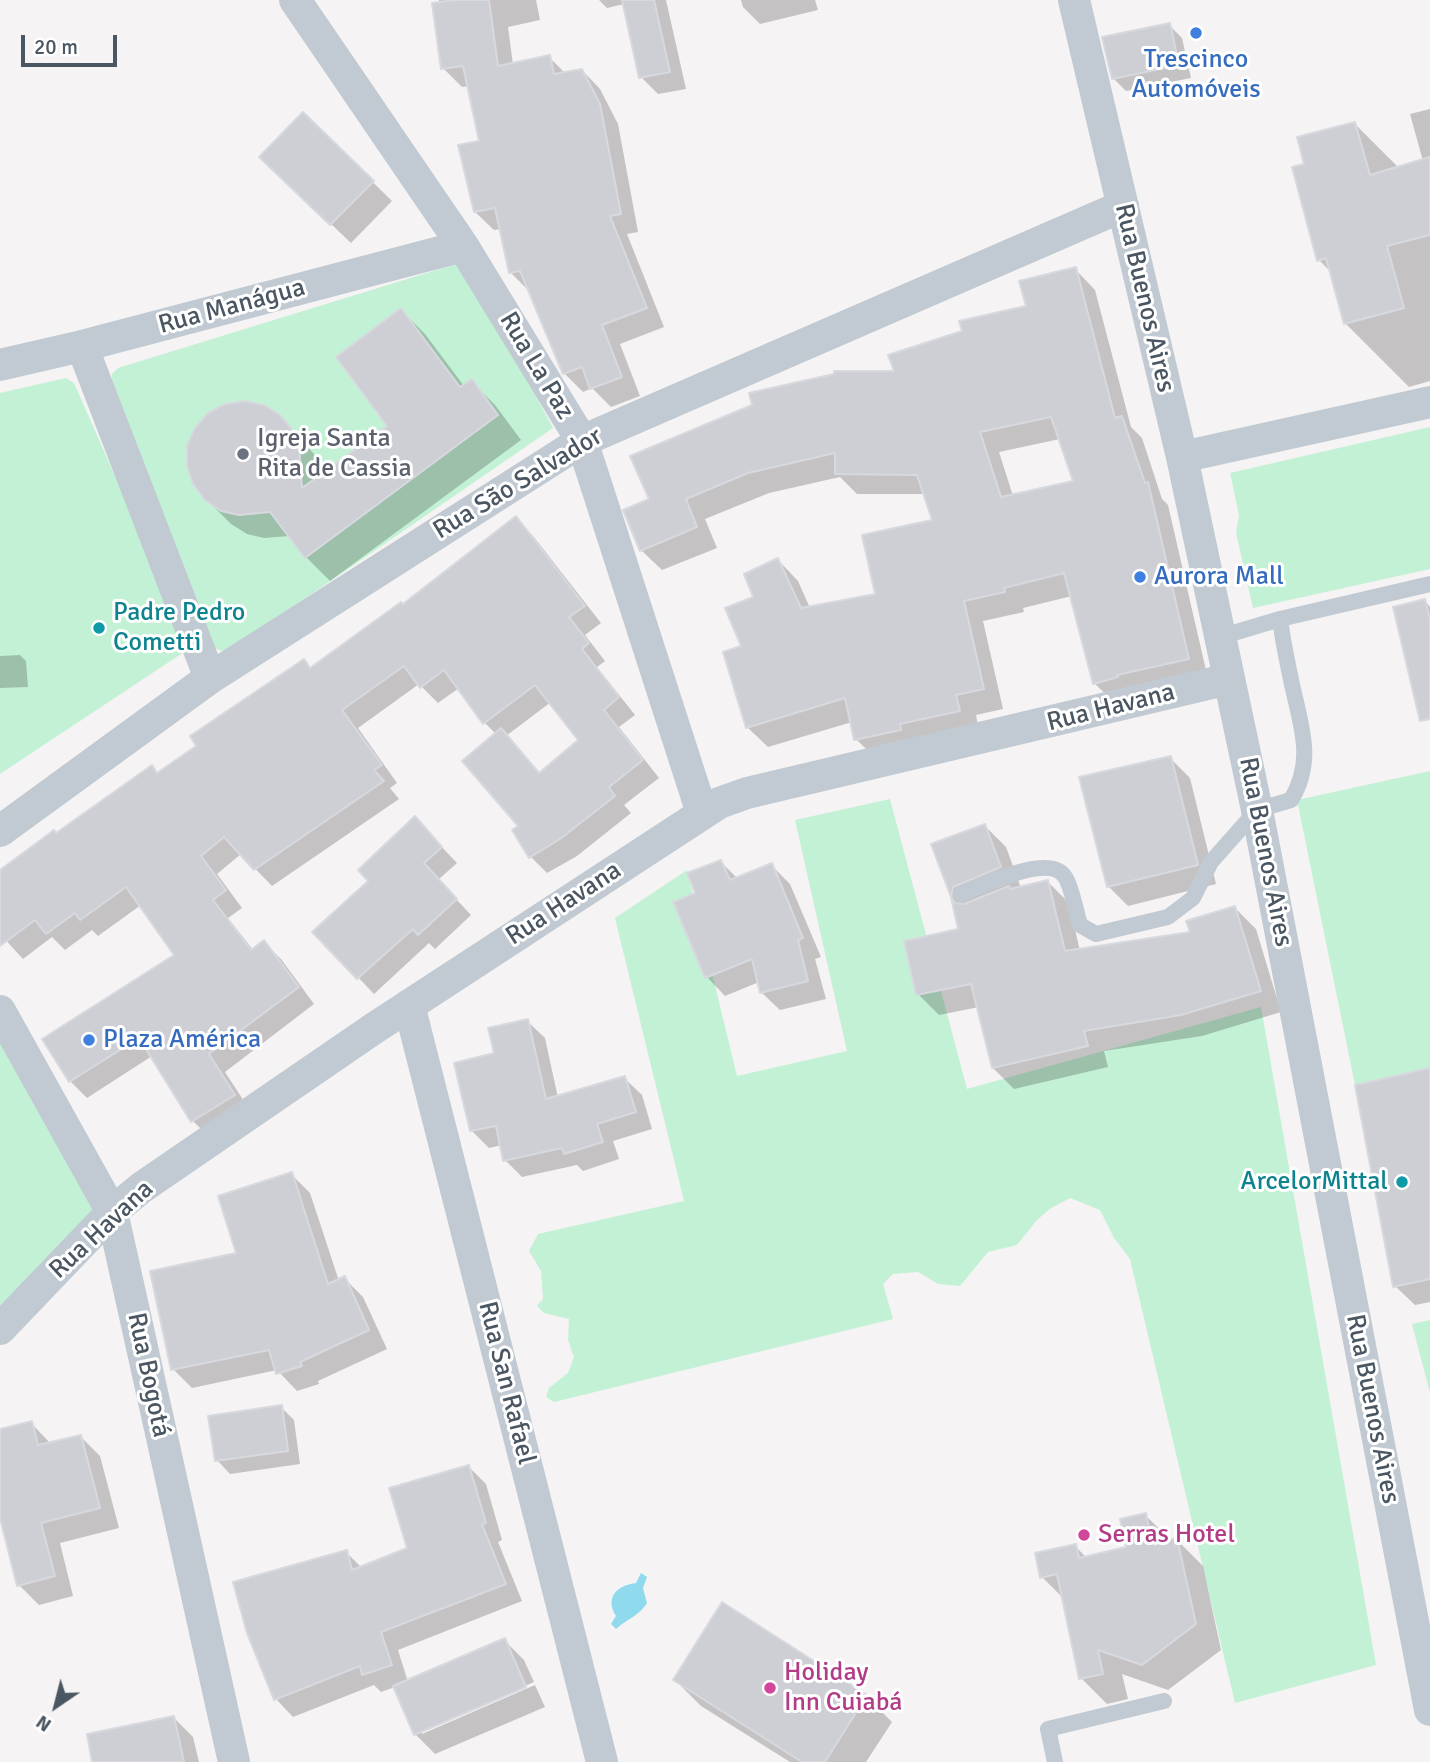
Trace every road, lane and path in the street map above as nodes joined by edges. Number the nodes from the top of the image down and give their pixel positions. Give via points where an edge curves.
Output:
1 (295, 0) edge
2 (1074, 0) edge
3 (1122, 206) junction
4 (463, 246) junction
5 (82, 346) junction
6 (0, 365) edge
7 (1430, 402) edge
8 (582, 441) junction
9 (1182, 457) junction
10 (1430, 584) edge
11 (1280, 619) junction
12 (1220, 637) junction
13 (211, 678) junction
14 (1229, 679) junction
15 (1257, 810) junction
16 (702, 813) junction
17 (0, 831) edge
18 (961, 894) dead end
19 (409, 1005) junction
20 (0, 1011) edge
21 (112, 1212) junction
22 (0, 1329) edge
23 (1164, 1702) dead end
24 (1430, 1710) edge
25 (234, 1762) edge
26 (602, 1762) edge
27 (1055, 1762) edge

1 - 4 street, Rua La Paz
2 - 3 street, Rua Buenos Aires
3 - 8 street, Rua São Salvador
3 - 9 street, Rua Buenos Aires
4 - 5 street, Rua Manágua
4 - 8 street, Rua La Paz
5 - 6 street, Rua Manágua
5 - 13 street
7 - 9 street
8 - 13 street, Rua São Salvador
8 - 16 street, Rua La Paz
9 - 12 street, Rua Buenos Aires
10 - 11 lane
11 - 12 lane
11 - 15 lane via 1305,740 1304,766 1291,800
12 - 14 street, Rua Buenos Aires
13 - 17 street, Rua São Salvador
14 - 15 street, Rua Buenos Aires
14 - 16 street, Rua Havana via 747,793
15 - 18 lane via 1212,862 1193,898 1168,917 1096,934 1080,925 1065,876 1055,868 1035,867
15 - 24 street, Rua Buenos Aires
16 - 19 street, Rua Havana
19 - 21 street, Rua Havana
19 - 26 street, Rua San Rafael
20 - 21 street, Rua Bogotá
21 - 22 street, Rua Havana
21 - 25 street, Rua Bogotá
23 - 27 lane via 1048,1729

